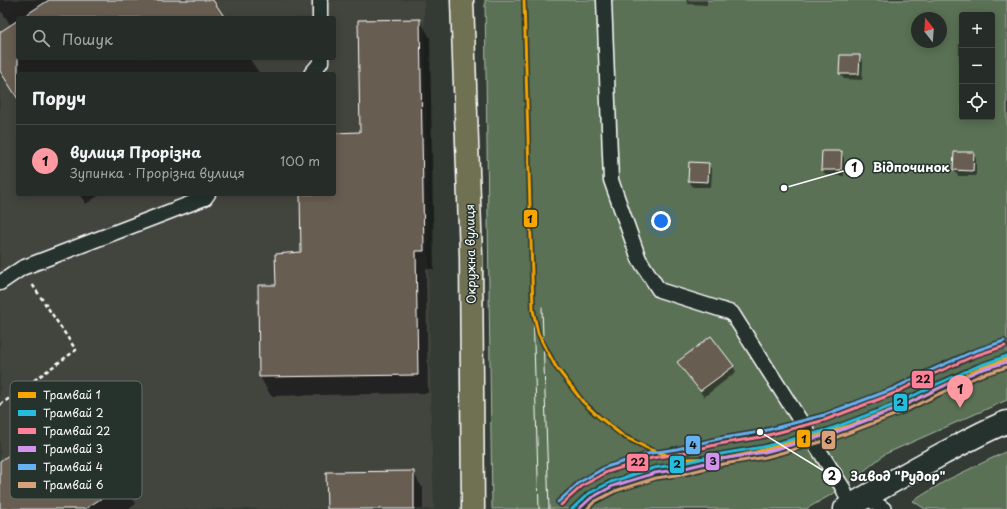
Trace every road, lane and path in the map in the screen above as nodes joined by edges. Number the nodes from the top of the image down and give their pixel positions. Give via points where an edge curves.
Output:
1 (320, 0) edge
2 (462, 0) edge
3 (604, 0) edge
4 (320, 16) edge
5 (321, 60) edge
6 (313, 72) edge
7 (206, 196) edge
8 (22, 268) junction
9 (0, 283) edge
10 (33, 381) edge
11 (10, 398) edge
12 (0, 405) edge
13 (1007, 422) edge
14 (854, 504) edge
15 (474, 509) edge
16 (884, 509) edge

1 - 4 lane
2 - 15 main road, Окружна вулиця via 471,256
3 - 14 lane via 610,180 639,259 659,290 732,313
5 - 6 lane
7 - 8 lane
8 - 9 lane
8 - 10 path via 76,350
11 - 12 path
13 - 14 main road via 907,473
14 - 16 lane

